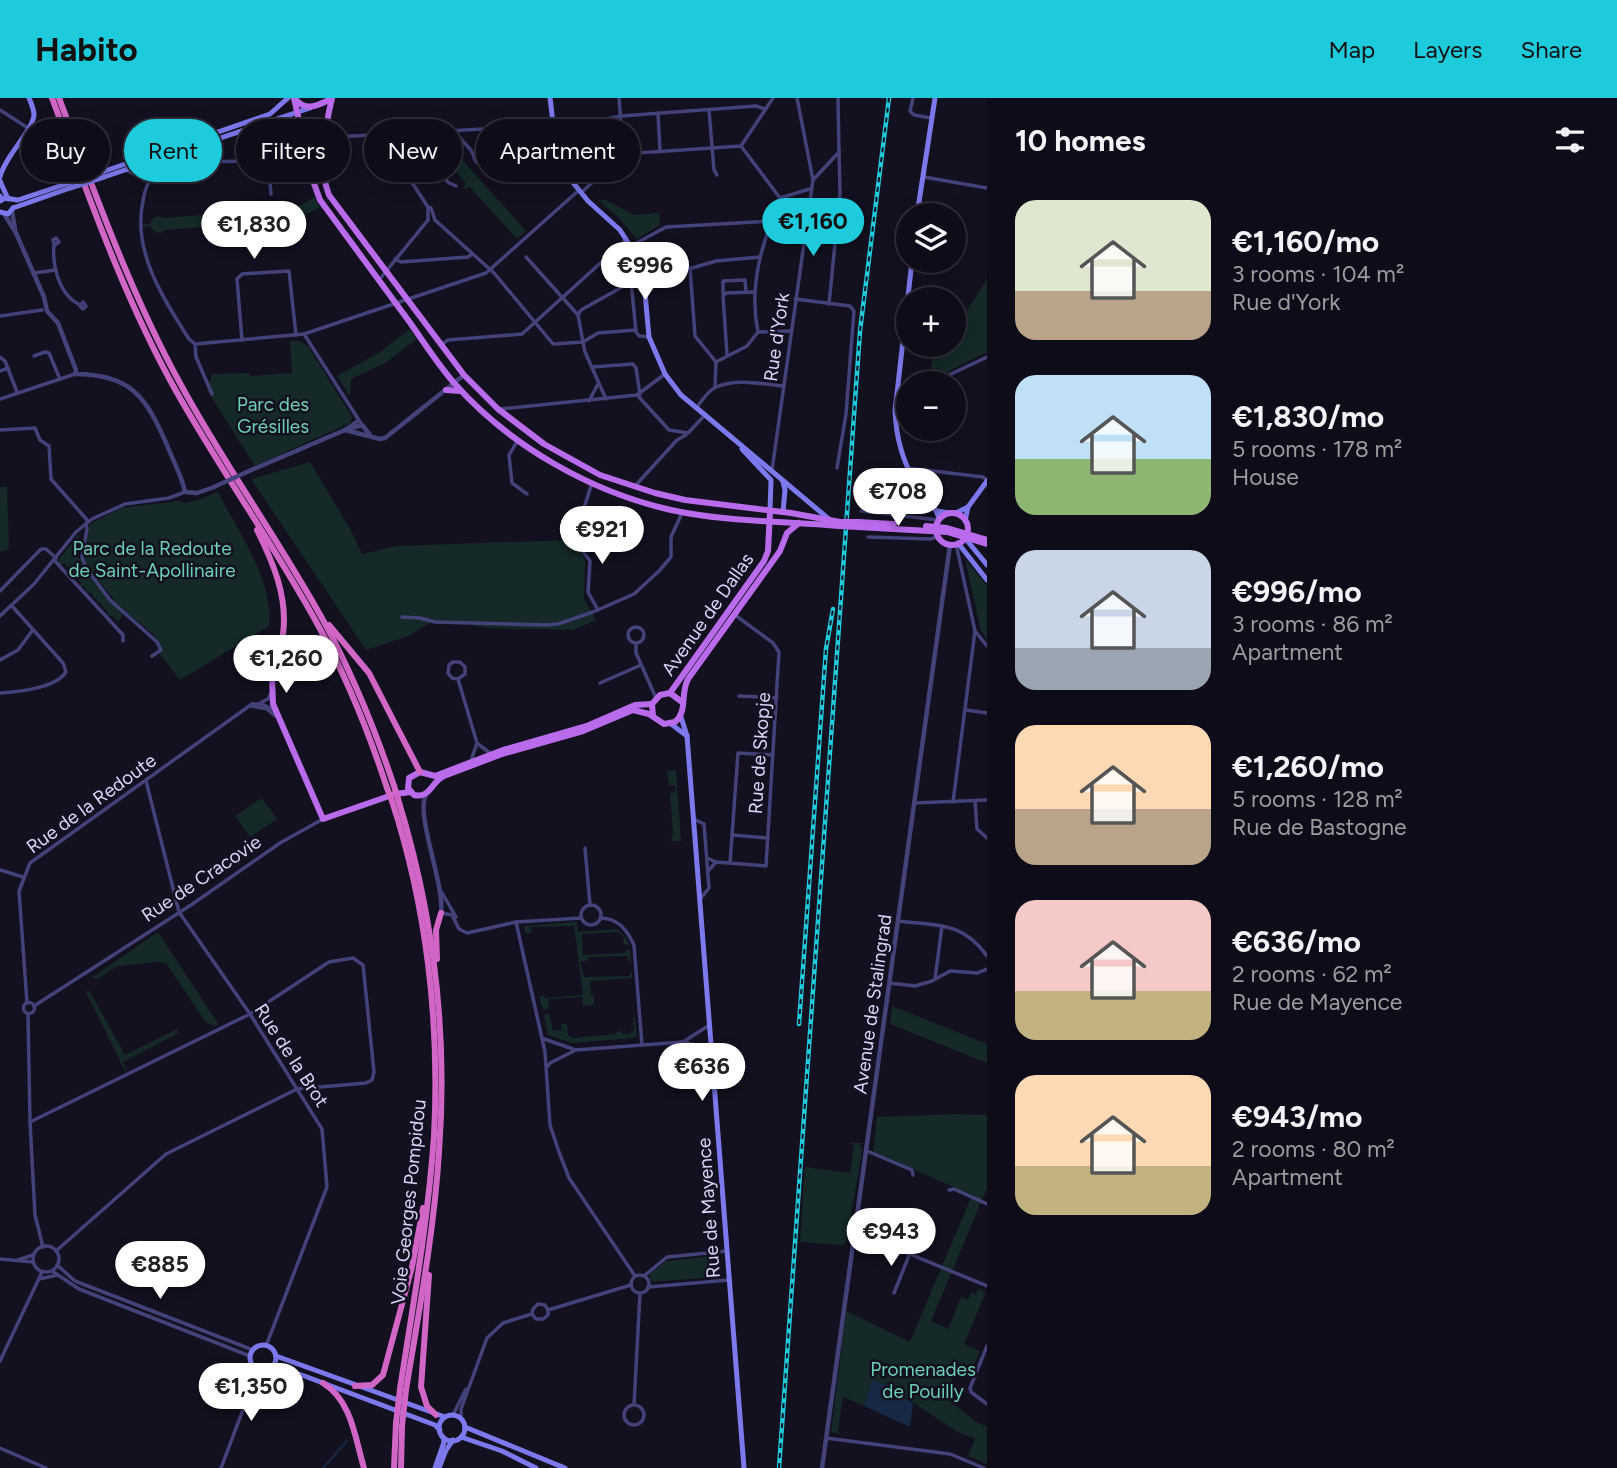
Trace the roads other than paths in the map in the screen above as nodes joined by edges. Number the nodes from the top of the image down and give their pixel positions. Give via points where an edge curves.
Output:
1 (29, 98) edge
2 (50, 98) edge
3 (288, 98) edge
4 (294, 98) edge
5 (333, 98) edge
6 (550, 98) edge
7 (619, 98) edge
8 (774, 98) edge
9 (797, 98) edge
10 (838, 98) edge
11 (913, 98) edge
12 (935, 98) edge
13 (60, 99) edge
14 (310, 108) junction
15 (765, 109) junction
16 (0, 110) edge
17 (709, 110) junction
18 (297, 113) junction
19 (658, 113) junction
20 (621, 116) junction
21 (281, 117) junction
22 (931, 118) junction
23 (32, 119) edge
24 (291, 119) edge
25 (298, 119) edge
26 (328, 119) edge
27 (551, 119) edge
28 (605, 119) edge
29 (621, 119) edge
30 (21, 124) edge
31 (21, 140) edge
32 (462, 141) edge
33 (741, 146) junction
34 (712, 147) junction
35 (660, 151) junction
36 (839, 152) junction
37 (640, 153) edge
38 (476, 162) edge
39 (110, 171) edge
40 (122, 171) joint
41 (110, 173) edge
42 (717, 175) dead end
43 (0, 176) edge
44 (921, 177) junction
45 (813, 180) junction
46 (81, 182) edge
47 (149, 182) edge
48 (270, 182) edge
49 (314, 182) edge
50 (326, 182) edge
51 (412, 182) edge
52 (448, 182) edge
53 (572, 182) edge
54 (591, 182) edge
55 (70, 186) junction
56 (456, 186) dead end
57 (987, 188) edge
58 (810, 190) junction
59 (579, 192) junction
60 (271, 194) dead end
61 (0, 198) edge
62 (780, 198) junction
63 (9, 199) junction
64 (918, 203) edge
65 (428, 206) junction
66 (13, 210) junction
67 (1, 213) edge
68 (428, 220) junction
69 (435, 220) junction
70 (771, 221) junction
71 (16, 233) junction
72 (627, 239) junction
73 (54, 244) dead end
74 (631, 246) junction
75 (472, 254) junction
76 (526, 257) dead end
77 (760, 257) junction
78 (396, 259) junction
79 (690, 268) junction
80 (491, 269) junction
81 (56, 270) junction
82 (386, 270) junction
83 (32, 273) junction
84 (911, 273) edge
85 (643, 278) junction
86 (379, 281) junction
87 (631, 281) junction
88 (746, 292) junction
89 (754, 292) junction
90 (723, 294) junction
91 (563, 298) junction
92 (795, 299) junction
93 (401, 302) junction
94 (80, 304) dead end
95 (829, 304) junction
96 (45, 309) junction
97 (578, 315) junction
98 (0, 316) edge
99 (535, 324) junction
100 (636, 330) junction
101 (791, 331) junction
102 (758, 332) junction
103 (304, 334) junction
104 (296, 335) junction
105 (649, 337) junction
106 (242, 340) junction
107 (583, 342) junction
108 (195, 344) junction
109 (441, 345) junction
110 (727, 355) junction
111 (34, 356) dead end
112 (987, 356) edge
113 (0, 357) edge
114 (716, 362) junction
115 (592, 367) junction
116 (8, 368) junction
117 (0, 371) edge
118 (900, 371) edge
119 (957, 371) edge
120 (77, 372) junction
121 (446, 372) junction
122 (665, 374) junction
123 (464, 376) junction
124 (60, 379) junction
125 (598, 382) junction
126 (454, 383) junction
127 (783, 386) junction
128 (715, 387) junction
129 (446, 390) junction
130 (17, 392) junction
131 (463, 392) junction
132 (212, 394) dead end
133 (638, 395) junction
134 (0, 399) edge
135 (606, 399) junction
136 (589, 401) junction
137 (896, 402) edge
138 (696, 408) junction
139 (498, 409) junction
140 (895, 411) joint
141 (705, 415) junction
142 (360, 422) junction
143 (896, 425) edge
144 (345, 429) junction
145 (0, 430) edge
146 (688, 433) junction
147 (371, 436) junction
148 (518, 440) junction
149 (900, 441) edge
150 (773, 456) junction
151 (764, 467) junction
152 (836, 468) dead end
153 (908, 468) junction
154 (772, 470) junction
155 (597, 473) junction
156 (987, 481) edge
157 (783, 482) junction
158 (887, 482) dead end
159 (915, 482) junction
160 (592, 483) junction
161 (634, 488) junction
162 (185, 492) junction
163 (527, 494) dead end
164 (240, 497) junction
165 (968, 507) junction
166 (770, 510) junction
167 (861, 511) dead end
168 (937, 511) junction
169 (682, 512) junction
170 (783, 512) junction
171 (952, 513) junction
172 (831, 520) junction
173 (965, 520) junction
174 (87, 522) junction
175 (770, 522) junction
176 (782, 523) junction
177 (799, 523) junction
178 (840, 524) junction
179 (937, 527) junction
180 (966, 536) junction
181 (868, 537) dead end
182 (987, 542) edge
183 (955, 544) junction
184 (775, 556) junction
185 (55, 559) junction
186 (987, 565) edge
187 (987, 580) edge
188 (0, 591) edge
189 (313, 603) junction
190 (12, 605) junction
191 (596, 611) junction
192 (733, 614) junction
193 (0, 616) edge
194 (402, 617) dead end
195 (32, 631) junction
196 (975, 631) junction
197 (123, 641) dead end
198 (636, 643) junction
199 (987, 646) edge
200 (152, 656) dead end
201 (0, 660) edge
202 (641, 665) junction
203 (272, 677) junction
204 (458, 679) junction
205 (600, 682) dead end
206 (673, 691) junction
207 (0, 693) edge
208 (271, 693) junction
209 (739, 696) dead end
210 (777, 698) junction
211 (654, 701) junction
212 (682, 702) junction
213 (258, 703) junction
214 (248, 707) junction
215 (966, 710) junction
216 (275, 712) junction
217 (987, 713) edge
218 (653, 716) junction
219 (681, 717) junction
220 (671, 724) junction
221 (281, 727) junction
222 (687, 736) junction
223 (477, 743) junction
224 (491, 754) junction
225 (773, 755) junction
226 (470, 762) junction
227 (420, 772) junction
228 (428, 775) junction
229 (146, 781) junction
230 (408, 782) junction
231 (432, 786) junction
232 (411, 792) junction
233 (393, 794) junction
234 (427, 794) junction
235 (987, 800) edge
236 (975, 801) junction
237 (953, 802) junction
238 (914, 803) junction
239 (323, 819) junction
240 (694, 819) junction
241 (732, 835) junction
242 (768, 838) junction
243 (987, 838) edge
244 (585, 848) dead end
245 (707, 858) junction
246 (716, 862) junction
247 (730, 863) junction
248 (0, 870) edge
249 (709, 871) junction
250 (23, 877) junction
251 (442, 894) junction
252 (700, 900) junction
253 (590, 905) junction
254 (180, 912) junction
255 (442, 913) junction
256 (581, 918) junction
257 (601, 918) junction
258 (898, 921) junction
259 (516, 922) junction
260 (456, 923) junction
261 (942, 926) junction
262 (987, 956) edge
263 (987, 969) edge
264 (935, 979) junction
265 (889, 983) junction
266 (27, 1003) junction
267 (438, 1005) junction
268 (34, 1006) junction
269 (28, 1014) junction
270 (250, 1014) junction
271 (709, 1026) junction
272 (542, 1038) junction
273 (683, 1042) junction
274 (642, 1045) junction
275 (711, 1049) junction
276 (576, 1050) junction
277 (546, 1069) junction
278 (297, 1089) junction
279 (30, 1122) junction
280 (866, 1151) junction
281 (431, 1163) junction
282 (913, 1175) dead end
283 (949, 1191) dead end
284 (987, 1204) edge
285 (433, 1215) junction
286 (853, 1231) junction
287 (43, 1247) junction
288 (56, 1251) junction
289 (727, 1251) junction
290 (910, 1253) junction
291 (33, 1255) junction
292 (0, 1259) edge
293 (17, 1260) junction
294 (33, 1262) junction
295 (57, 1265) junction
296 (51, 1271) junction
297 (42, 1272) junction
298 (58, 1275) junction
299 (635, 1276) junction
300 (644, 1276) junction
301 (39, 1279) junction
302 (729, 1280) junction
303 (631, 1285) junction
304 (987, 1286) edge
305 (648, 1287) junction
306 (640, 1293) junction
307 (894, 1293) dead end
308 (548, 1310) junction
309 (532, 1314) junction
310 (265, 1346) junction
311 (987, 1346) edge
312 (252, 1353) junction
313 (276, 1356) junction
314 (0, 1361) edge
315 (275, 1365) junction
316 (258, 1370) junction
317 (473, 1374) junction
318 (323, 1383) junction
319 (355, 1386) junction
320 (403, 1389) junction
321 (987, 1404) edge
322 (634, 1405) junction
323 (436, 1415) junction
324 (453, 1415) junction
325 (445, 1418) junction
326 (461, 1418) junction
327 (399, 1425) junction
328 (465, 1427) junction
329 (440, 1430) junction
330 (443, 1437) junction
331 (461, 1437) junction
332 (825, 1438) junction
333 (453, 1440) junction
334 (515, 1447) junction
335 (0, 1448) edge
336 (972, 1466) edge
337 (439, 1467) edge
338 (46, 1468) edge
339 (221, 1468) edge
340 (364, 1468) edge
341 (394, 1468) edge
342 (401, 1468) edge
343 (539, 1468) edge
344 (556, 1468) edge
345 (565, 1468) edge
346 (744, 1468) edge
347 (822, 1468) edge
348 (984, 1468) edge

1 - 23 main road
2 - 164 highway, Voie Georges Pompidou via 149,341
3 - 39 main road via 270,114
4 - 14 main road
4 - 18 main road
5 - 14 main road
5 - 26 main road
6 - 27 main road
7 - 20 street
8 - 15 street
9 - 45 street
10 - 36 street
11 - 22 street via 910,111
12 - 22 main road
13 - 189 highway, Voie Georges Pompidou via 108,228 161,348
14 - 18 main road
15 - 17 street
15 - 33 street
16 - 30 street
17 - 19 street
17 - 34 street
18 - 21 main road
18 - 25 main road
19 - 20 street
19 - 35 street
20 - 28 street
20 - 29 street
21 - 24 main road
21 - 40 main road
22 - 44 main road
31 - 43 main road
32 - 38 street
33 - 34 street
33 - 62 street
34 - 35 street
34 - 42 street
35 - 37 street
36 - 45 street
36 - 95 street via 840,193
40 - 41 main road
43 - 63 main road
44 - 57 street
44 - 64 main road
45 - 58 street, Rue d'York
46 - 55 main road, bridge
47 - 108 street via 139,217 140,236 162,296
48 - 60 street
49 - 86 main road via 320,200
50 - 82 main road via 330,195
51 - 65 street
52 - 56 street
53 - 59 main road
54 - 59 street
55 - 63 main road
55 - 66 main road
58 - 62 street
58 - 92 street, Rue d'York
59 - 72 main road
59 - 80 street
61 - 63 main road
62 - 70 street
63 - 66 main road
65 - 68 street
65 - 69 street
66 - 67 main road
66 - 71 street
67 - 71 street
68 - 69 street
68 - 78 street
69 - 75 street
70 - 74 street via 666,227
70 - 77 street
71 - 83 street
72 - 74 main road
72 - 91 street
73 - 81 street
74 - 85 main road
75 - 78 street
75 - 80 street
76 - 91 street
77 - 79 street
77 - 89 street
78 - 82 street
79 - 85 street
79 - 114 street via 694,332
80 - 93 street
80 - 99 street
81 - 83 street
81 - 94 street via 65,294
82 - 86 street
82 - 93 main road
83 - 96 street
84 - 118 main road
85 - 87 street
85 - 105 main road
86 - 93 main road
87 - 97 street
87 - 100 street
88 - 89 street
88 - 90 street
88 - 90 street via 745,280 723,281
89 - 102 street
90 - 110 street
91 - 97 street
91 - 99 street
92 - 95 street
92 - 101 street, Rue d'York
93 - 103 street
93 - 109 main road
93 - 121 main road
95 - 152 street via 850,306 854,314 846,414
96 - 98 street
96 - 120 street via 58,323
97 - 107 street
99 - 107 street via 553,344
99 - 109 street via 522,334 448,340
100 - 105 street via 639,336
100 - 107 street via 598,333
101 - 102 street
101 - 127 street, Rue d'York
102 - 110 street via 747,346
103 - 104 street
103 - 142 street
104 - 106 street
104 - 106 street via 289,271 242,274 237,279
105 - 122 main road
106 - 108 street
107 - 115 street
108 - 132 street
109 - 123 main road
110 - 114 street
111 - 124 street via 49,353
112 - 119 street
113 - 116 street
114 - 128 street
115 - 125 street
115 - 133 street via 635,365
116 - 117 street
116 - 130 street
120 - 124 street
120 - 162 street via 126,385 145,401
121 - 126 main road
121 - 129 street
122 - 133 street
122 - 138 main road
123 - 126 street
123 - 139 main road
124 - 130 street
125 - 135 street
125 - 136 street
126 - 129 street
126 - 131 main road
127 - 128 street via 741,382
127 - 150 street, Rue d'York
128 - 138 street
129 - 131 main road
129 - 147 street via 385,438
130 - 134 street
131 - 148 main road
133 - 135 street
133 - 146 street via 669,430
135 - 136 street
136 - 139 street
137 - 140 main road
138 - 141 main road
139 - 155 main road via 544,444
140 - 143 main road
141 - 146 street
141 - 151 main road
142 - 144 street
142 - 147 street
144 - 147 street
144 - 162 street, bridge via 214,487
145 - 174 street via 35,428 49,446 51,479
146 - 161 street
148 - 160 main road
148 - 163 street via 509,455 512,483
149 - 153 main road
150 - 151 street
150 - 154 street, Rue d'York
151 - 154 main road
151 - 166 main road via 772,483
153 - 156 street
153 - 159 main road
154 - 157 main road
155 - 160 street
155 - 161 main road
156 - 165 main road
157 - 170 main road
157 - 172 main road
158 - 159 street
159 - 168 main road
160 - 169 main road
160 - 191 street via 574,539 590,561 588,592
161 - 166 main road via 685,500
162 - 174 street via 125,504
164 - 203 highway via 271,560 282,595 284,633
164 - 233 highway, Voie Georges Pompidou via 329,645
165 - 171 main road
165 - 173 main road
166 - 170 main road
166 - 175 main road, Avenue de Dallas
167 - 179 street
168 - 171 main road
168 - 179 main road
169 - 175 main road
169 - 191 street via 671,537 671,557 659,571 634,594
170 - 172 main road
170 - 176 main road, Avenue de Dallas
171 - 173 main road
171 - 179 main road
172 - 178 main road
173 - 180 main road
174 - 185 street
174 - 200 street via 82,557 86,568 117,607 157,642 161,650
175 - 176 main road
175 - 206 main road, Avenue de Dallas via 764,561
176 - 177 main road
176 - 184 main road, Avenue de Dallas via 781,545
177 - 178 main road
177 - 184 main road, Avenue de Dallas via 787,533
178 - 179 main road, bridge
179 - 180 main road
179 - 181 street via 930,539
179 - 183 main road
180 - 182 main road
180 - 183 main road
180 - 186 main road
183 - 187 main road
183 - 196 street
183 - 238 street, Avenue de Stalingrad
184 - 192 main road, Avenue de Dallas
185 - 188 street via 41,549
185 - 190 street
185 - 197 street via 121,632
189 - 227 highway via 369,673
189 - 233 highway, Voie Georges Pompidou via 357,691
190 - 193 street
190 - 195 street
191 - 194 street via 546,625
192 - 210 street, Rue de Skopje via 778,648
192 - 212 main road, Avenue de Dallas via 688,679
195 - 201 street via 18,650
195 - 207 street via 63,663 65,676 32,689
196 - 199 street
196 - 215 street
198 - 198 street via 628,634 638,627 644,637
198 - 202 street
202 - 205 street
202 - 211 street
203 - 208 main road
203 - 221 street
204 - 204 street via 465,674 465,667 453,662 448,673
204 - 223 street
206 - 211 main road
206 - 212 main road
208 - 213 street, Rue de la Redoute
208 - 216 main road
209 - 210 street
210 - 225 street, Rue de Skopje
211 - 218 main road
211 - 224 main road
212 - 219 main road
213 - 214 street, Rue de la Redoute
213 - 216 street
214 - 221 street via 267,709
214 - 229 street, Rue de la Redoute
215 - 217 street
215 - 237 street
216 - 221 main road
218 - 220 main road
218 - 231 main road via 633,710 583,731 502,754 444,776
219 - 220 main road
219 - 222 main road, Rue de Mayence
220 - 222 main road
221 - 239 main road
222 - 240 main road, Rue de Mayence
223 - 224 street
223 - 226 street
224 - 226 main road
225 - 241 street via 738,752
225 - 242 street, Rue de Skopje
226 - 228 main road
227 - 228 main road
227 - 230 main road
228 - 231 main road
229 - 250 street, Rue de la Redoute via 30,863
229 - 254 street, Rue de la Brot
230 - 232 main road
230 - 233 main road, Rue de Cracovie
231 - 234 main road
232 - 233 main road, Rue de Cracovie
232 - 234 main road
233 - 239 main road, Rue de Cracovie
233 - 267 highway, Voie Georges Pompidou via 421,888
233 - 281 highway, Voie Georges Pompidou via 415,888 430,989 435,1063
234 - 251 street via 423,806
235 - 236 street
236 - 237 street
236 - 243 street via 977,829
237 - 238 street
238 - 258 street, Avenue de Stalingrad
239 - 254 street, Rue de Cracovie
240 - 245 street via 704,824
240 - 252 main road, Rue de Mayence
241 - 242 street
241 - 247 street
242 - 247 street, Rue de Skopje via 766,866
244 - 253 street
245 - 246 street, Rue de Skopje
245 - 249 street
246 - 247 street, Rue de Skopje
246 - 249 street
248 - 250 street
249 - 252 street via 709,888
250 - 266 street, Rue de la Redoute via 19,903
251 - 255 street
251 - 260 street
252 - 271 main road, Rue de Mayence
253 - 256 street
253 - 257 street via 599,909
254 - 268 street, Rue de Cracovie
254 - 270 street, Rue de la Brot
255 - 260 street
255 - 267 highway via 436,936
256 - 257 street via 592,926
256 - 259 street
257 - 274 street via 618,923 634,945
258 - 261 street
258 - 265 street, Avenue de Stalingrad
259 - 260 street via 467,933
259 - 272 street
261 - 262 street via 961,931
261 - 264 street
263 - 264 street via 978,973 950,971
264 - 265 street via 910,986
265 - 280 street, Avenue de Stalingrad
266 - 268 street
266 - 269 street, Rue de la Redoute via 23,1008
267 - 285 highway, Voie Georges Pompidou via 440,1126
268 - 269 street
269 - 279 street, Rue de la Redoute
270 - 278 street, Rue de la Brot
270 - 278 street via 329,962 354,958 361,962 372,1080
270 - 279 street
271 - 273 street
271 - 275 main road, Rue de Mayence
272 - 276 street
272 - 277 street
273 - 274 street
273 - 275 street
274 - 276 street
275 - 289 main road, Rue de Mayence
276 - 277 street
277 - 299 street via 550,1125 569,1178
278 - 288 street via 166,1154
278 - 310 street, Rue de la Brot via 320,1124 328,1183
279 - 287 street, Rue de la Redoute via 35,1215
280 - 282 street via 912,1170
280 - 286 street, Avenue de Stalingrad
281 - 319 highway via 412,1267 384,1370 377,1382
281 - 320 highway, Voie Georges Pompidou
283 - 284 street via 954,1189
285 - 320 highway, Voie Georges Pompidou
285 - 323 highway via 421,1387 427,1406
286 - 290 street
286 - 332 street, Avenue de Stalingrad
287 - 288 street
287 - 291 street
288 - 295 street
289 - 300 street via 667,1257
289 - 302 main road, Rue de Mayence
290 - 304 street
290 - 307 street
291 - 293 street
291 - 294 street
292 - 293 street
293 - 294 street
294 - 297 street
295 - 296 street
295 - 312 street via 75,1281
296 - 297 street
296 - 298 street
297 - 301 street
298 - 301 street
298 - 312 street via 79,1289
299 - 300 street
299 - 303 street
300 - 305 street
301 - 314 street
302 - 305 street
302 - 346 main road, Rue de Mayence
303 - 306 street
303 - 308 street
305 - 306 street
306 - 322 street
308 - 309 street via 542,1320
308 - 309 street via 538,1304
309 - 317 street via 495,1328 486,1338
310 - 312 main road
310 - 313 main road
311 - 321 street via 970,1388
312 - 316 main road via 251,1364
313 - 315 main road
313 - 319 main road
315 - 316 main road
315 - 318 main road
316 - 339 street
317 - 324 street
317 - 326 street
318 - 329 main road
318 - 340 highway via 345,1405
319 - 323 main road
320 - 327 highway, Voie Georges Pompidou, bridge
322 - 322 street via 624,1415 633,1425 642,1421 644,1414
323 - 325 main road
324 - 325 main road
324 - 326 main road
325 - 329 main road
326 - 328 main road
327 - 341 highway, Voie Georges Pompidou
327 - 342 highway, Voie Georges Pompidou
328 - 331 main road
328 - 334 main road
329 - 330 main road
330 - 333 main road
330 - 337 main road
331 - 333 main road
331 - 343 main road
332 - 336 street via 950,1454
332 - 347 street, Avenue de Stalingrad
333 - 337 main road
334 - 344 street
334 - 345 main road
335 - 338 street
336 - 348 street

